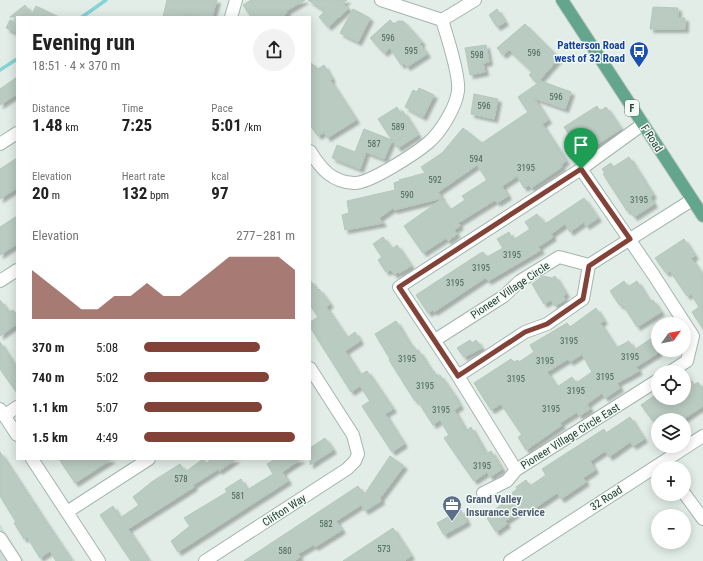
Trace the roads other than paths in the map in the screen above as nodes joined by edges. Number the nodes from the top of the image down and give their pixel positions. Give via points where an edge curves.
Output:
1 (236, 0) edge
2 (381, 0) edge
3 (475, 0) edge
4 (562, 0) edge
5 (412, 4) edge
6 (231, 16) edge
7 (442, 20) junction
8 (643, 124) junction
9 (16, 134) edge
10 (0, 144) edge
11 (311, 152) edge
12 (581, 169) junction
13 (692, 200) junction
14 (703, 216) edge
15 (630, 239) junction
16 (589, 266) junction
17 (16, 271) edge
18 (0, 281) edge
19 (435, 340) junction
20 (682, 365) edge
21 (311, 370) edge
22 (458, 376) junction
23 (651, 384) edge
24 (16, 407) edge
25 (2, 412) edge
26 (16, 433) edge
27 (703, 436) edge
28 (33, 460) edge
29 (146, 460) edge
30 (669, 461) edge
31 (516, 470) junction
32 (651, 473) edge
33 (483, 494) dead end
34 (691, 499) edge
35 (699, 505) edge
36 (67, 512) junction
37 (703, 519) edge
38 (0, 538) edge
39 (15, 561) edge
40 (99, 561) edge
41 (206, 561) edge
42 (510, 561) edge

1 - 6 street
2 - 5 street
3 - 7 street
4 - 8 main road, F Road / F
5 - 7 street
7 - 11 street via 454,63 458,90 452,113 429,142 383,173 355,184 334,179 325,172
8 - 12 street
8 - 13 main road, F Road / F
9 - 10 street
12 - 15 street
12 - 19 street via 399,287
13 - 14 main road, F Road / F
13 - 15 street
15 - 16 street
15 - 20 street via 693,336 687,362
16 - 19 street, Pioneer Village Circle via 559,257
16 - 22 street via 583,299 547,324 525,332
17 - 18 street
19 - 22 street
21 - 41 street, Clifton Way via 353,435 358,454 355,462
22 - 31 street
23 - 31 street, Pioneer Village Circle East
24 - 25 street
25 - 26 street
27 - 30 street, 32 Road
28 - 36 street
29 - 36 street
31 - 33 street, Pioneer Village Circle East via 507,481
32 - 42 street, 32 Road
34 - 35 street
35 - 37 street
36 - 40 street
38 - 39 street

